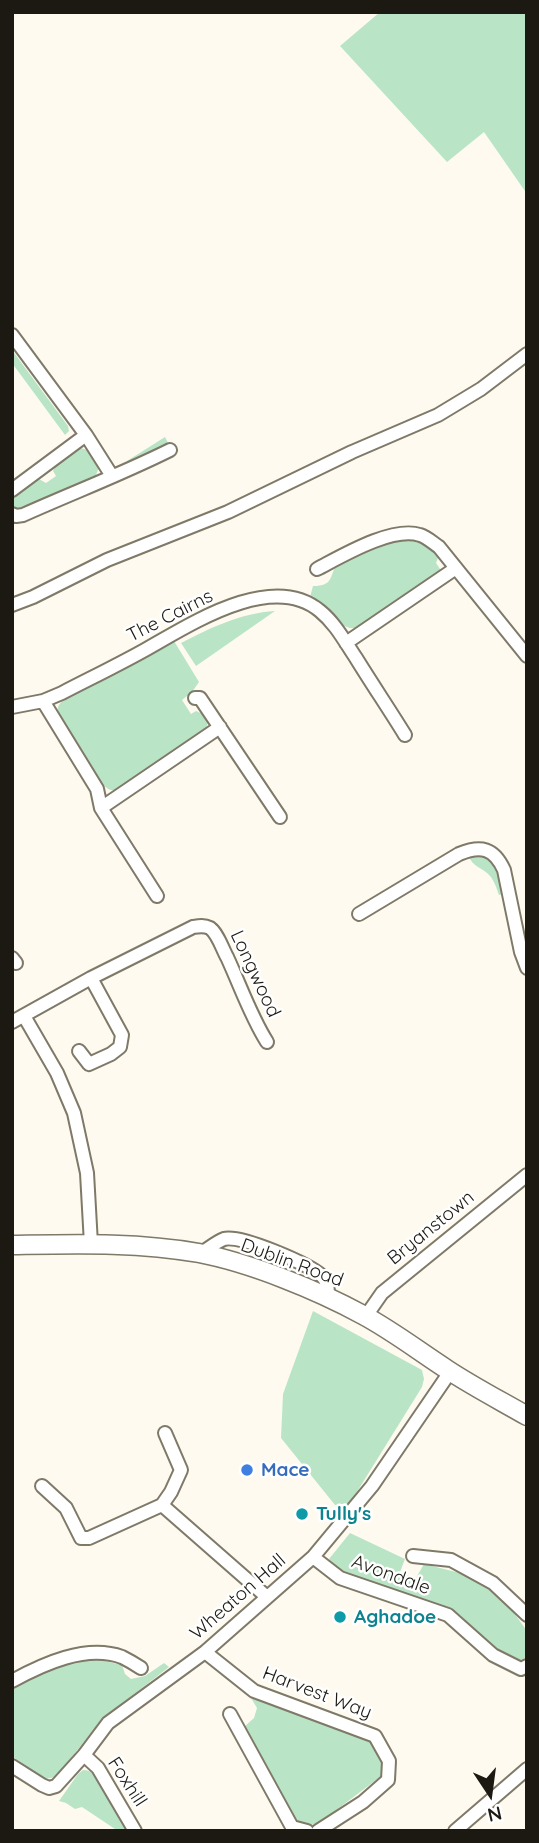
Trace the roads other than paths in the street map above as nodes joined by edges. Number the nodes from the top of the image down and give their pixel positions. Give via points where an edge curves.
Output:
1 (12, 335) edge
2 (527, 354) edge
3 (86, 435) junction
4 (170, 450) dead end
5 (112, 476) junction
6 (12, 490) edge
7 (12, 514) edge
8 (456, 568) junction
9 (317, 569) dead end
10 (12, 604) edge
11 (346, 643) junction
12 (527, 656) edge
13 (195, 698) dead end
14 (43, 701) junction
15 (12, 707) edge
16 (220, 727) junction
17 (405, 734) dead end
18 (101, 808) junction
19 (281, 817) dead end
20 (157, 896) dead end
21 (359, 914) dead end
22 (527, 968) edge
23 (91, 978) junction
24 (18, 1019) edge
25 (267, 1042) dead end
26 (79, 1051) dead end
27 (527, 1175) edge
28 (91, 1244) junction
29 (12, 1245) edge
30 (366, 1316) junction
31 (450, 1371) junction
32 (527, 1416) edge
33 (164, 1433) dead end
34 (42, 1486) dead end
35 (162, 1505) junction
36 (413, 1556) dead end
37 (313, 1557) junction
38 (267, 1597) junction
39 (527, 1615) edge
40 (205, 1652) junction
41 (527, 1665) edge
42 (141, 1668) dead end
43 (12, 1681) edge
44 (230, 1714) dead end
45 (84, 1755) junction
46 (12, 1766) edge
47 (527, 1769) edge
48 (135, 1831) edge
49 (307, 1831) edge
50 (317, 1831) edge
51 (455, 1831) edge

1 - 3 street
2 - 10 street via 444,412 228,512
3 - 5 street
3 - 6 street
4 - 5 street
5 - 7 street via 23,515
8 - 9 street via 427,538 409,533 380,539
8 - 11 street
8 - 12 street
11 - 14 street, The Cairns via 331,621 303,600 261,599 203,618
11 - 17 street, The Cairns
13 - 16 street via 200,698
14 - 15 street, The Cairns
14 - 18 street via 97,789
16 - 18 street
16 - 19 street
18 - 20 street
21 - 22 street via 460,854 488,851 504,870
23 - 24 street, Longwood
23 - 25 street, Longwood via 204,926 218,939
23 - 26 street via 122,1035 120,1047 89,1064
24 - 28 street, Longwood via 57,1073 74,1113 88,1173
27 - 30 street, Bryanstown via 382,1293
28 - 29 main road, Dublin Road
28 - 30 main road, Dublin Road via 200,1254 252,1268
30 - 31 main road, Dublin Road
31 - 32 main road, Dublin Road
31 - 37 street, Wheaton Hall via 372,1486
33 - 35 street via 181,1470
34 - 35 street via 66,1508 81,1538
35 - 38 street
36 - 39 street, Avondale via 451,1560 494,1583
37 - 38 street, Wheaton Hall
37 - 41 street, Avondale via 340,1578 448,1615 493,1655 521,1669
38 - 40 street, Wheaton Hall
40 - 45 street, Wheaton Hall via 108,1723
40 - 50 street, Harvest Way via 254,1691 375,1736 389,1761 388,1780
42 - 43 street via 120,1657 93,1653 64,1658
44 - 49 street via 292,1827
45 - 46 street, Wheaton Hall via 49,1788
45 - 48 street, Foxhill via 98,1768
47 - 51 street

